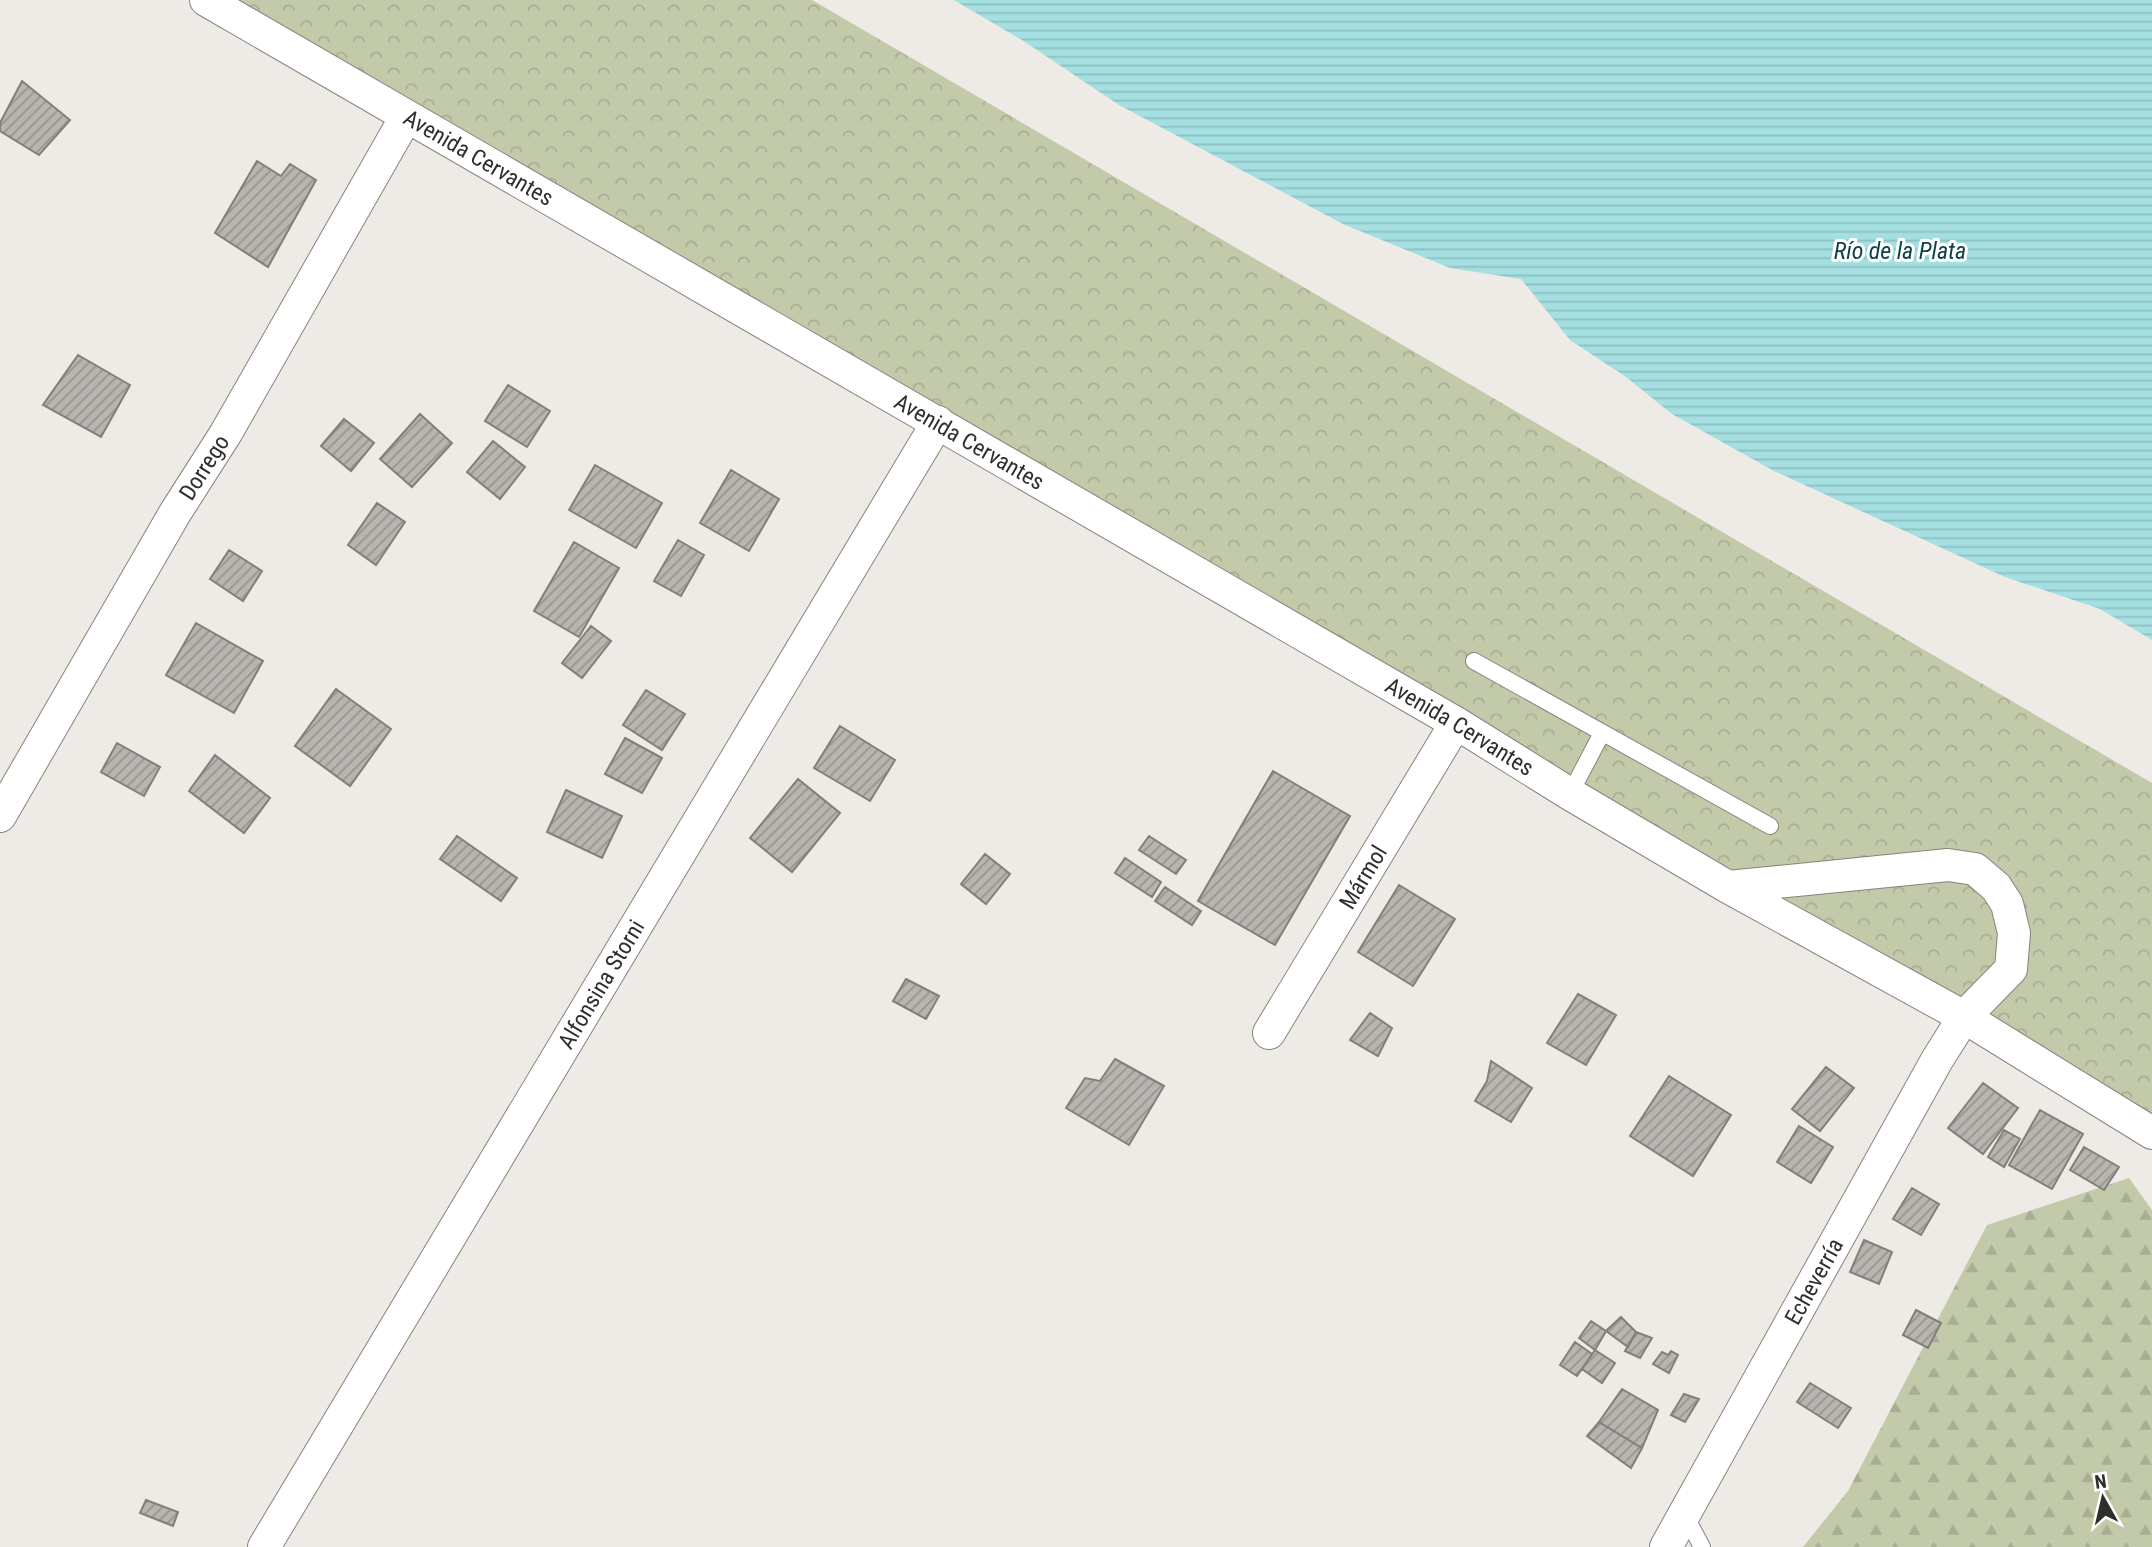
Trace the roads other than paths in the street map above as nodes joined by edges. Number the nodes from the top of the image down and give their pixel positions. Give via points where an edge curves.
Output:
1 (206, 0) edge
2 (406, 117) junction
3 (938, 422) junction
4 (1475, 661) dead end
5 (1456, 723) junction
6 (1602, 733) junction
7 (1570, 794) junction
8 (0, 816) edge
9 (1770, 826) dead end
10 (1728, 887) junction
11 (1964, 1017) junction
12 (1269, 1032) dead end
13 (2152, 1133) edge
14 (1685, 1515) junction
15 (264, 1547) edge
16 (1666, 1547) edge
17 (1702, 1547) edge

1 - 2 street, Avenida Cervantes
2 - 3 street, Avenida Cervantes
2 - 8 street, Dorrego
3 - 5 street, Avenida Cervantes
3 - 15 street, Alfonsina Storni
4 - 6 lane
5 - 7 street, Avenida Cervantes
5 - 12 street, Mármol
6 - 7 lane
6 - 9 lane
7 - 10 street, Avenida Cervantes
10 - 11 street, Avenida Cervantes
10 - 11 street via 1948,865 1975,869 2007,904 2014,933 2011,969
11 - 13 street, Avenida Cervantes
11 - 14 street, Echeverría
14 - 16 street, Echeverría
14 - 17 lane

